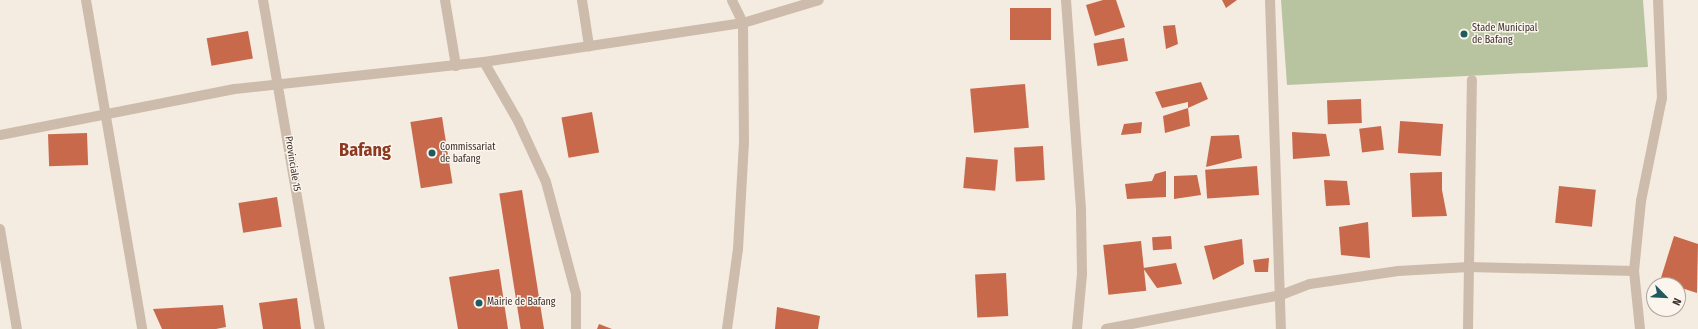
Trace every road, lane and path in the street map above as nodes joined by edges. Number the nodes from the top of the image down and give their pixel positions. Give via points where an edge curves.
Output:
1 (86, 0) edge
2 (263, 0) edge
3 (445, 0) edge
4 (582, 0) edge
5 (732, 0) edge
6 (819, 0) edge
7 (1066, 0) edge
8 (1270, 0) edge
9 (1658, 0) edge
10 (743, 23) junction
11 (589, 46) junction
12 (484, 62) junction
13 (456, 66) junction
14 (1472, 80) dead end
15 (279, 85) junction
16 (105, 114) junction
17 (0, 135) edge
18 (0, 229) edge
19 (1469, 267) junction
20 (1634, 271) junction
21 (1281, 295) junction
22 (18, 329) edge
23 (142, 329) edge
24 (320, 329) edge
25 (576, 329) edge
26 (727, 329) edge
27 (1077, 329) edge
28 (1106, 329) edge
29 (1281, 329) edge
30 (1468, 329) edge
31 (1640, 329) edge

1 - 16 street
2 - 15 street, Provinciale 15
3 - 13 street
4 - 11 street
5 - 10 street
6 - 10 street
7 - 27 street via 1082,211 1082,274
8 - 21 street
9 - 20 street via 1662,98 1642,201
10 - 11 street
10 - 26 street via 744,142 738,249
11 - 12 street
12 - 13 street
12 - 25 street via 518,120 546,182 576,294
13 - 15 street
14 - 19 street
15 - 16 street via 235,89
15 - 24 street, Provinciale 15
16 - 17 street
16 - 23 street
18 - 22 street
19 - 20 street
19 - 21 street via 1398,271 1339,279 1310,284
19 - 30 street
20 - 31 street
21 - 28 street
21 - 29 street

